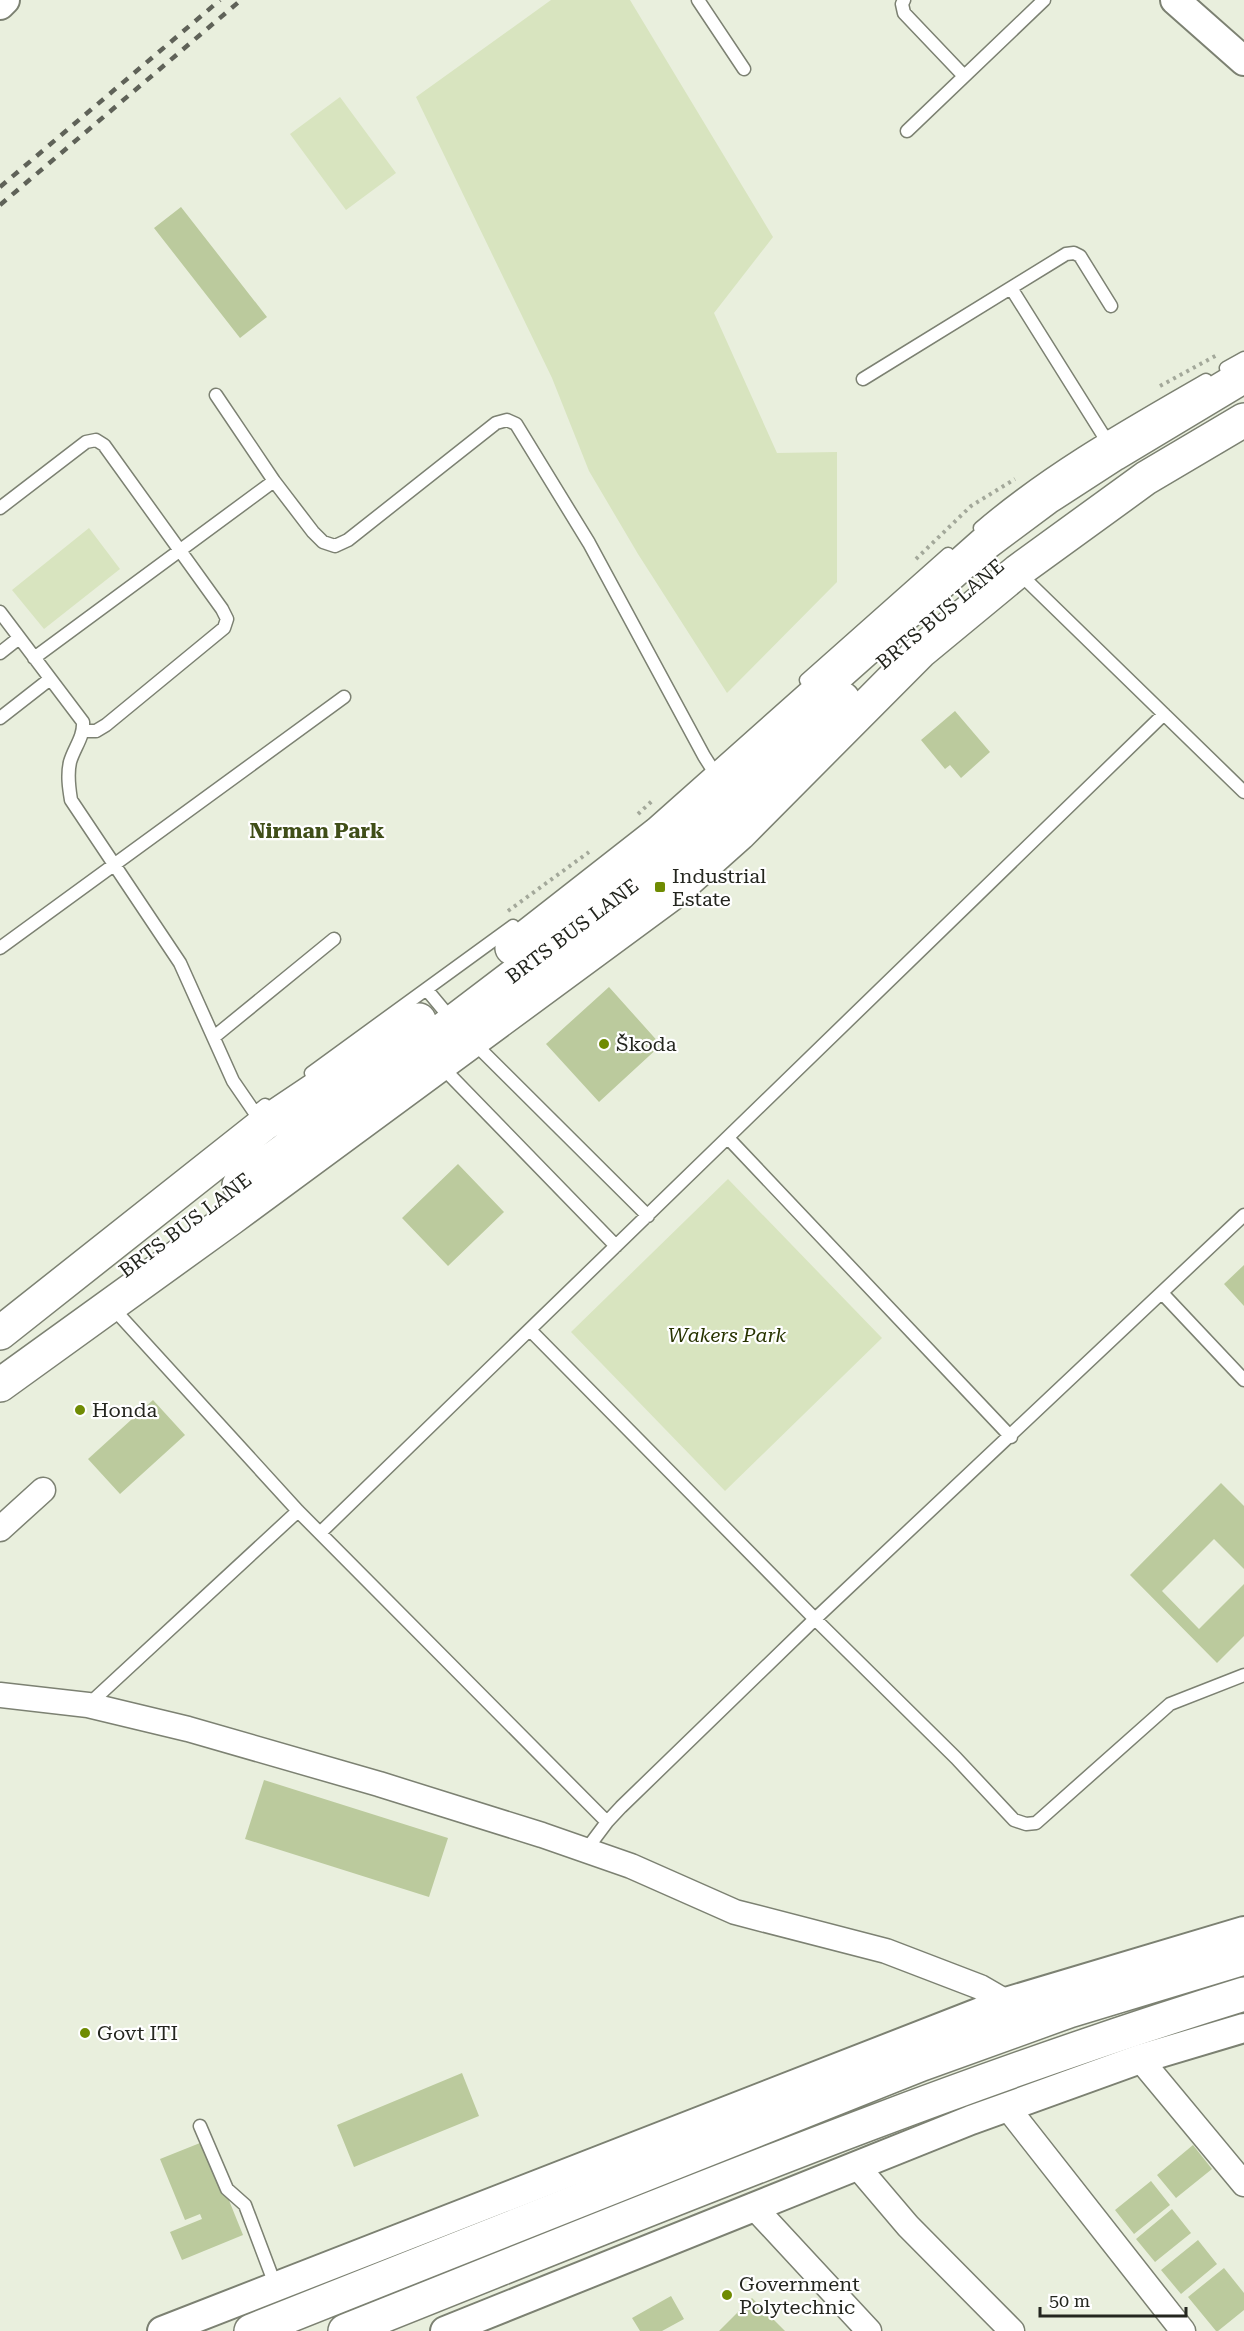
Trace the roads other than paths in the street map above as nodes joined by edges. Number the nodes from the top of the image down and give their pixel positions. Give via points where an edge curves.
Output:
1 (5, 0) edge
2 (698, 0) edge
3 (904, 0) edge
4 (1044, 0) edge
5 (1175, 0) edge
6 (0, 5) edge
7 (1244, 61) edge
8 (744, 69) dead end
9 (964, 76) junction
10 (907, 131) dead end
11 (1011, 288) junction
12 (1111, 306) dead end
13 (1244, 358) edge
14 (1244, 376) edge
15 (863, 379) dead end
16 (216, 395) dead end
17 (1244, 398) edge
18 (1244, 420) edge
19 (1105, 438) junction
20 (274, 481) junction
21 (0, 508) edge
22 (973, 534) dead end
23 (956, 548) dead end
24 (180, 550) junction
25 (1018, 572) junction
26 (0, 612) edge
27 (19, 638) junction
28 (0, 653) edge
29 (34, 658) junction
30 (50, 679) junction
31 (801, 685) dead end
32 (344, 697) dead end
33 (1164, 714) junction
34 (0, 718) edge
35 (84, 731) junction
36 (713, 770) junction
37 (1244, 792) edge
38 (114, 867) junction
39 (528, 915) dead end
40 (334, 939) dead end
41 (0, 948) edge
42 (448, 1014) junction
43 (214, 1037) junction
44 (421, 1044) junction
45 (301, 1080) dead end
46 (273, 1100) dead end
47 (728, 1138) junction
48 (1244, 1215) edge
49 (648, 1216) junction
50 (616, 1246) junction
51 (1161, 1293) junction
52 (110, 1305) junction
53 (530, 1330) junction
54 (0, 1333) edge
55 (0, 1362) edge
56 (1244, 1380) edge
57 (0, 1385) edge
58 (1011, 1437) junction
59 (43, 1490) dead end
60 (298, 1511) junction
61 (0, 1529) edge
62 (320, 1533) junction
63 (816, 1618) junction
64 (1244, 1675) edge
65 (0, 1695) edge
66 (87, 1705) junction
67 (607, 1822) junction
68 (586, 1850) junction
69 (1244, 1931) edge
70 (1244, 1958) edge
71 (1244, 1994) edge
72 (1006, 2002) junction
73 (1244, 2028) edge
74 (1140, 2059) junction
75 (1006, 2108) junction
76 (200, 2126) dead end
77 (857, 2166) junction
78 (1244, 2184) edge
79 (753, 2206) junction
80 (276, 2287) junction
81 (345, 2294) junction
82 (351, 2329) edge
83 (162, 2331) edge
84 (251, 2331) edge
85 (444, 2331) edge
86 (869, 2331) edge
87 (1012, 2331) edge
88 (1183, 2331) edge

1 - 6 street
2 - 8 lane
3 - 9 lane via 904,14
4 - 9 lane
5 - 7 street
9 - 10 lane
11 - 12 lane via 1066,254 1074,253 1080,256
11 - 15 lane
11 - 19 lane
13 - 19 lane
14 - 36 main road via 1046,498 983,545
16 - 20 lane
17 - 42 main road, BRTS BUS LANE via 1142,459 985,573 894,650 783,756 650,872
18 - 25 main road via 1146,478
19 - 22 lane via 1015,498
20 - 24 lane
20 - 36 lane via 313,532 323,542 335,546 348,540 496,423 507,420 516,424 589,543
21 - 24 lane via 86,442 96,440 104,445
23 - 31 lane
24 - 29 lane
24 - 35 lane via 222,609 227,619 224,628 106,725 96,731
25 - 33 lane
25 - 42 main road via 920,652 739,834 674,892
26 - 27 lane
27 - 28 lane
27 - 29 lane
29 - 30 lane
30 - 34 lane
30 - 35 lane via 83,722
32 - 38 lane
33 - 37 lane
33 - 47 lane
35 - 38 lane via 70,762 71,800
36 - 42 main road via 659,833 450,998
38 - 41 lane
38 - 43 lane via 180,963
39 - 42 lane
40 - 43 lane
42 - 44 main road
42 - 44 main road
42 - 49 lane
43 - 46 lane via 233,1081 255,1113
44 - 45 lane
44 - 50 lane
44 - 52 main road
44 - 54 main road via 264,1124
44 - 55 main road, BRTS BUS LANE
47 - 49 lane
47 - 58 lane
48 - 51 lane
49 - 50 lane
50 - 53 lane
51 - 56 lane
51 - 58 lane
52 - 57 main road
52 - 60 lane
53 - 62 lane
53 - 63 lane
58 - 63 lane
59 - 61 street
60 - 62 lane
60 - 66 lane
62 - 67 lane
63 - 64 lane via 1014,1820 1026,1824 1036,1823 1170,1704
63 - 67 lane
65 - 66 street
66 - 68 street via 188,1729 379,1784
67 - 68 lane
68 - 72 street via 735,1912 886,1951 980,1987
69 - 72 street
70 - 81 main road via 1069,2011 922,2064
71 - 82 main road via 1125,2030 1009,2072
72 - 80 street
73 - 74 street
74 - 75 street
74 - 78 street
75 - 77 street
75 - 88 street
76 - 80 lane via 227,2189 244,2205
77 - 79 street
77 - 87 street via 908,2226
79 - 85 street
79 - 86 street
80 - 83 street
81 - 82 main road
81 - 84 main road

